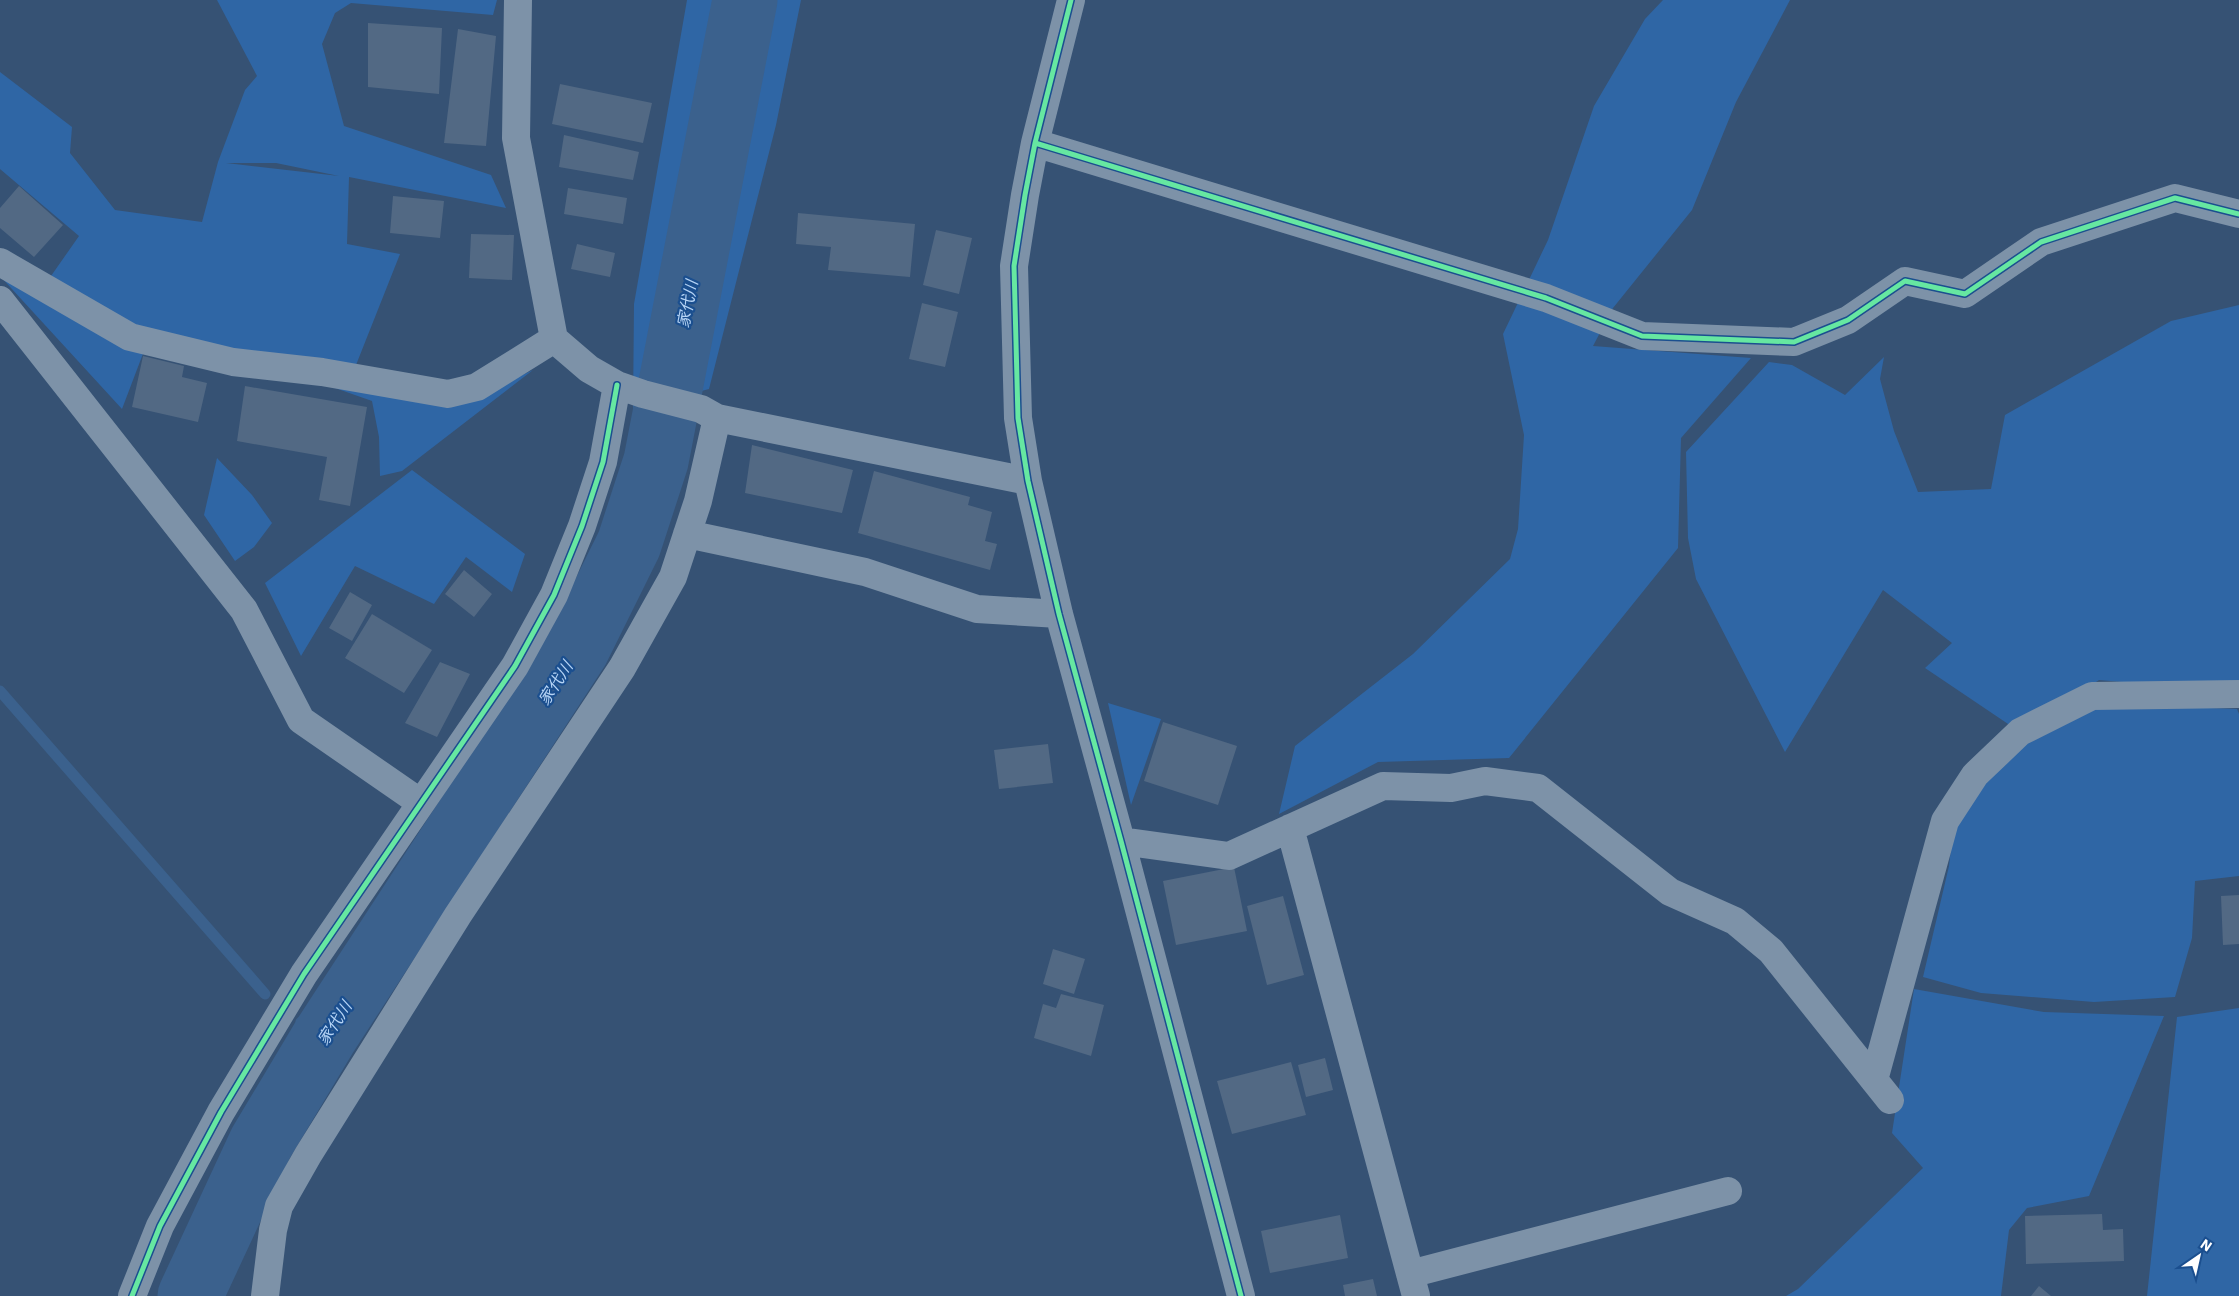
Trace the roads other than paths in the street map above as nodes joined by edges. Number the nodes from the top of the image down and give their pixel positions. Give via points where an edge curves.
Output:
1 (518, 0) edge
2 (1071, 0) edge
3 (1035, 143) junction
4 (2239, 214) edge
5 (0, 262) edge
6 (0, 300) edge
7 (554, 338) junction
8 (617, 386) junction
9 (709, 413) junction
10 (1028, 481) junction
11 (687, 534) junction
12 (1059, 614) junction
13 (2239, 694) edge
14 (421, 803) junction
15 (1290, 828) junction
16 (1122, 841) junction
17 (1728, 1192) dead end
18 (1413, 1285) edge
19 (132, 1296) edge
20 (264, 1296) edge
21 (1241, 1296) edge

1 - 7 street via 516,138
2 - 3 street
3 - 4 street via 1546,298 1642,336 1794,342 1848,320 1905,281 1965,294 2041,242 2175,198
3 - 10 street via 1014,266 1018,418
5 - 7 street via 130,337 233,362 322,372 448,394 477,387
6 - 14 street via 244,610 302,720
7 - 8 street via 589,370
8 - 9 street
8 - 14 street via 603,462 554,595 515,666
9 - 10 street
9 - 11 street via 698,501
10 - 12 street
11 - 12 street via 865,572 977,609
11 - 20 street via 673,578 622,668 458,915 279,1206
12 - 16 street
13 - 15 street via 2092,696 2020,732 1976,775 1945,821 1882,1090 1771,951 1735,921 1670,892 1538,788 1485,781 1451,788 1383,786
14 - 19 street via 304,974 221,1112 160,1226
15 - 16 street via 1229,856
15 - 18 street
16 - 21 street
17 - 18 street

